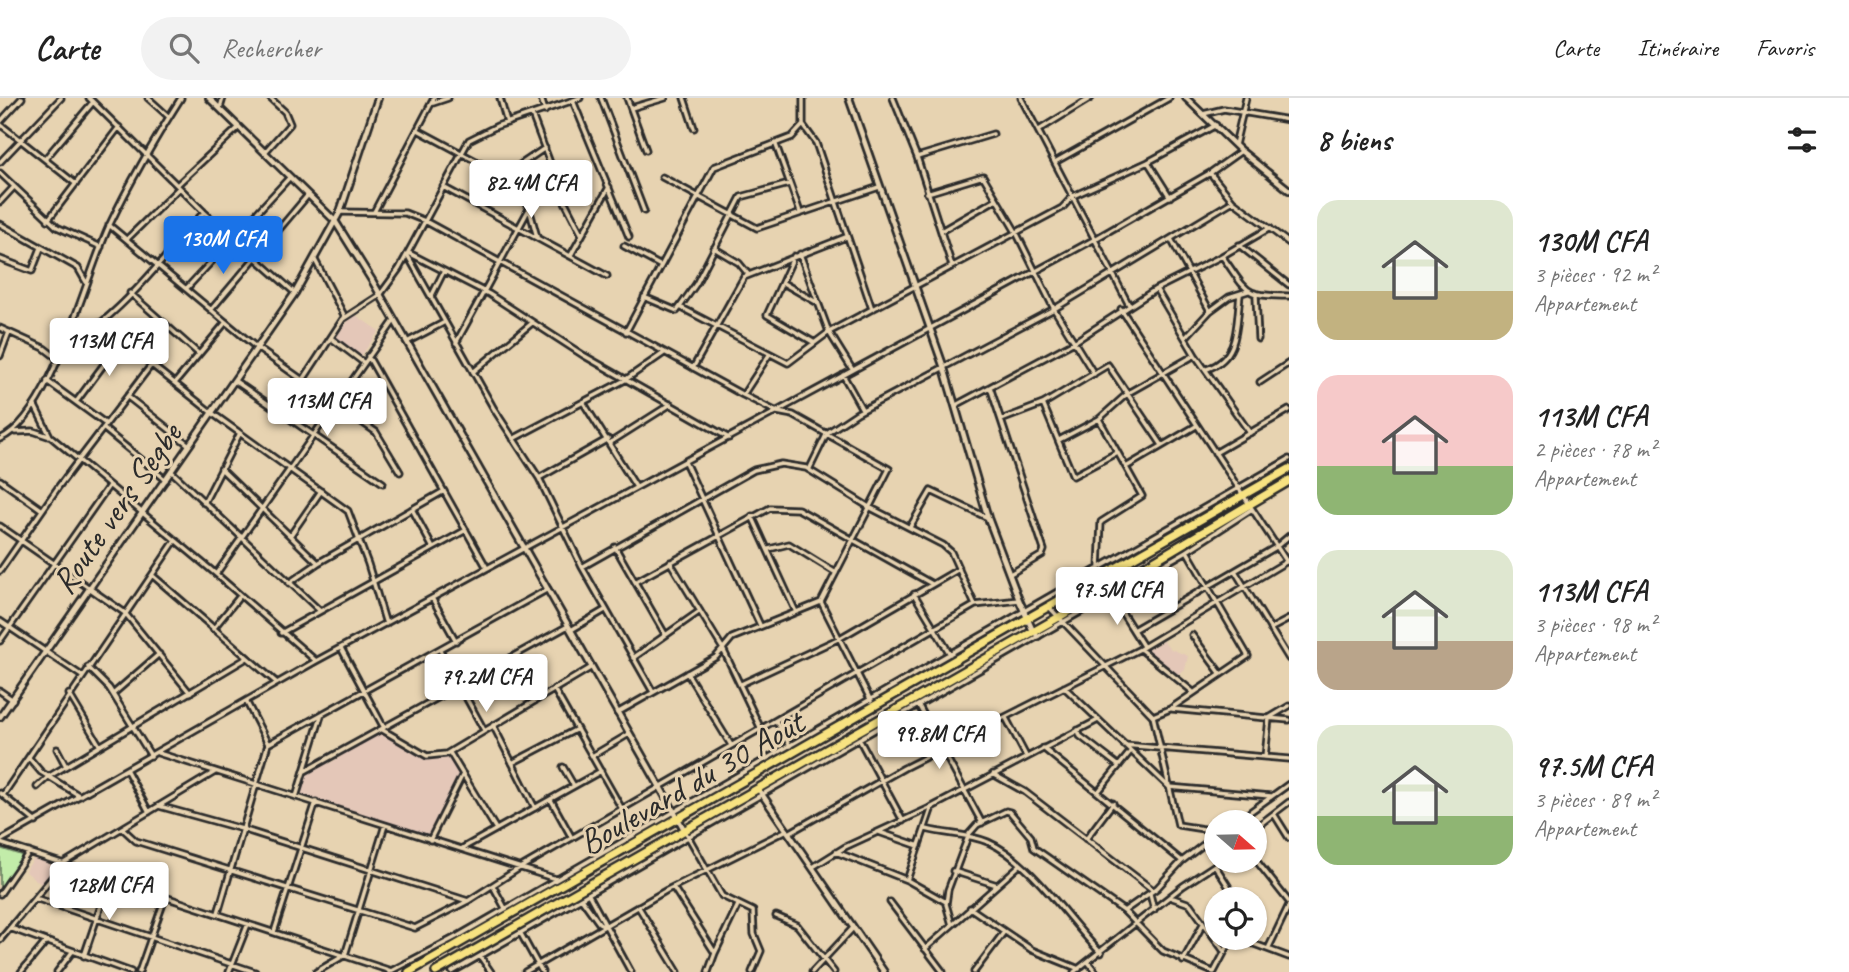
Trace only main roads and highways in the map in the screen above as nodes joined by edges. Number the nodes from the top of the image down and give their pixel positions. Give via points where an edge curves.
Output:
1 (1289, 469) edge
2 (1289, 481) edge
3 (751, 777) junction
4 (760, 790) junction
5 (511, 915) junction
6 (517, 928) junction
7 (409, 972) edge
8 (436, 972) edge

1 - 3 highway, Boulevard du 30 Août via 1241,491
2 - 4 highway, Boulevard du 30 Août via 1061,620
3 - 4 highway via 761,779
3 - 4 highway via 748,786
3 - 5 highway, Boulevard du 30 Août via 677,815
4 - 6 highway, Boulevard du 30 Août
5 - 6 highway via 519,918
5 - 7 highway, Boulevard du 30 Août
6 - 8 highway, Boulevard du 30 Août

